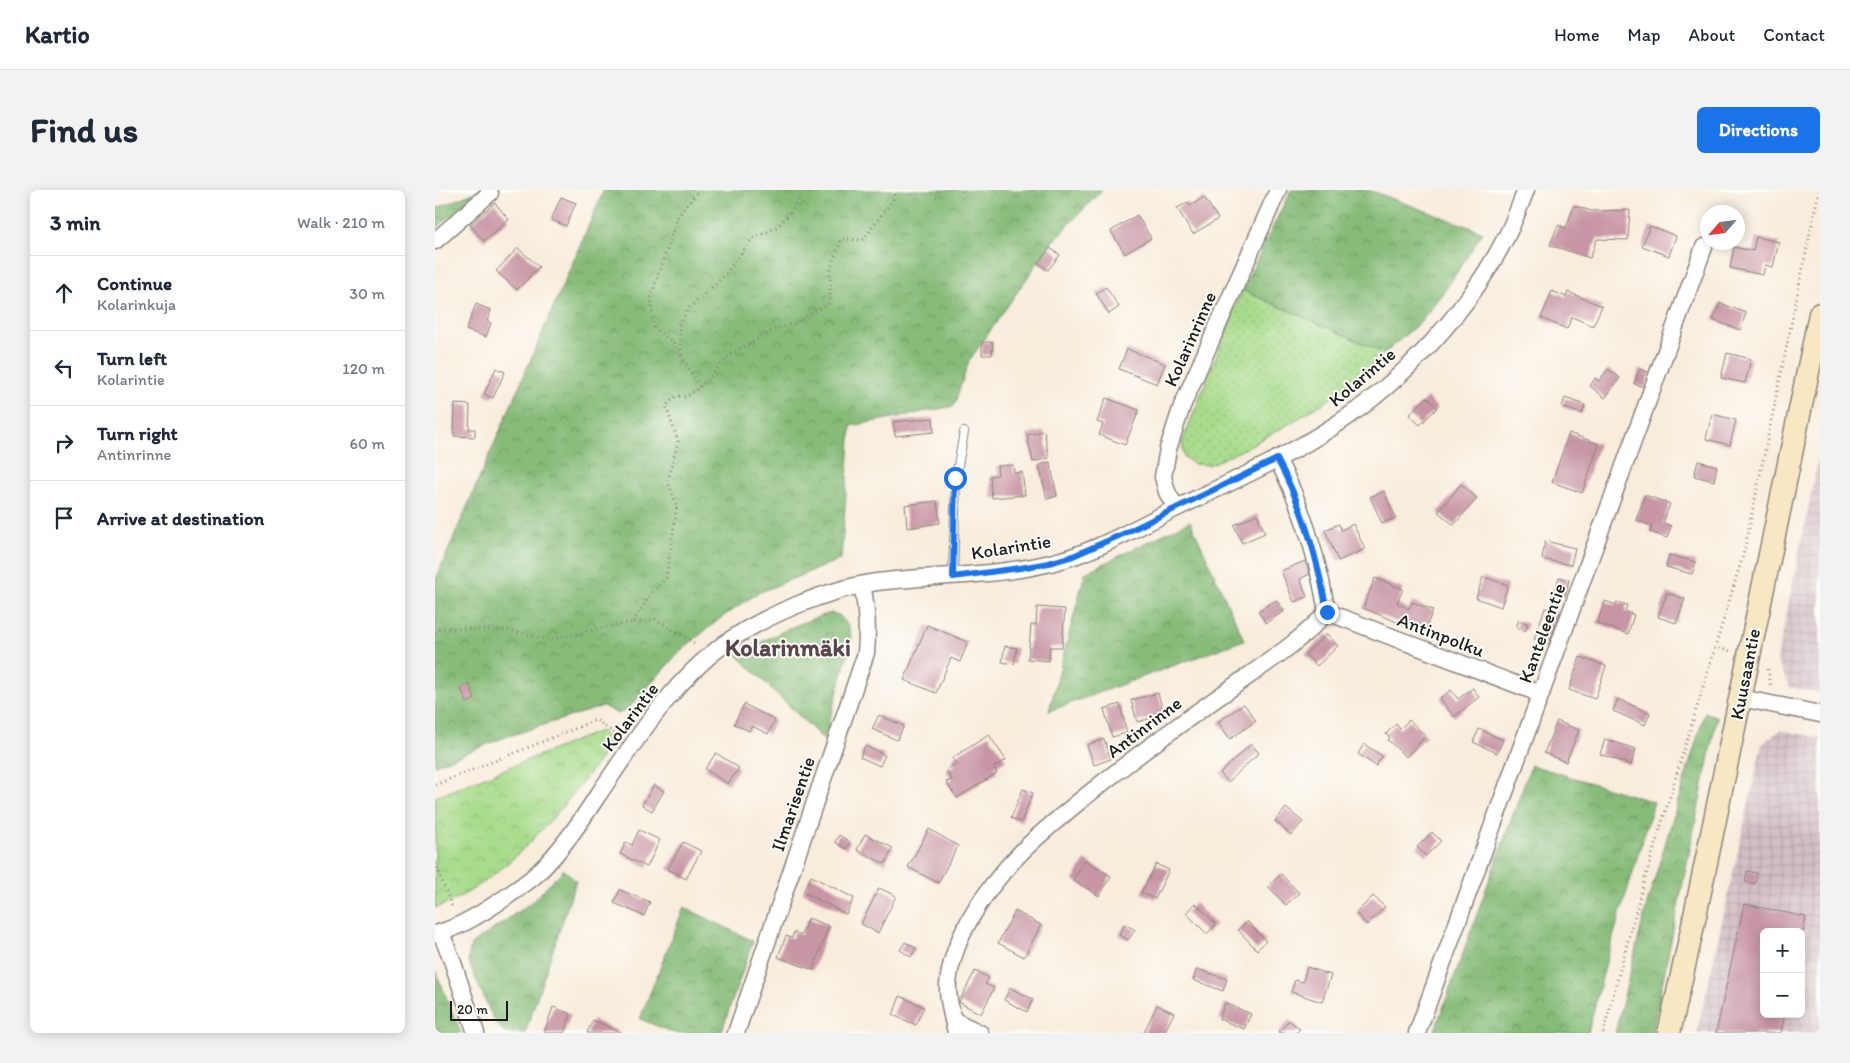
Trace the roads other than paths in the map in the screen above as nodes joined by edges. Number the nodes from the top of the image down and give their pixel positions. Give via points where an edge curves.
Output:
1 (1278, 190) edge
2 (1526, 190) edge
3 (490, 193) dead end
4 (435, 241) edge
5 (1703, 250) edge
6 (1820, 314) edge
7 (964, 432) dead end
8 (1277, 459) junction
9 (1176, 508) junction
10 (953, 577) junction
11 (862, 585) junction
12 (1327, 612) junction
13 (1541, 694) junction
14 (1741, 698) junction
15 (1820, 714) edge
16 (438, 934) edge
17 (955, 1026) edge
18 (476, 1033) edge
19 (737, 1033) edge
20 (980, 1033) edge
21 (1417, 1033) edge
22 (1669, 1033) edge

1 - 9 street, Kolarinrinne via 1182,406 1168,449 1163,477
2 - 8 street, Kolarintie via 1505,239 1483,276 1459,310 1419,355 1394,380 1338,424
3 - 4 street
5 - 13 street, Kanteleentie
6 - 14 main road, Kuusaantie
7 - 10 lane via 955,478
8 - 9 street, Kolarintie
8 - 12 street via 1289,480 1306,527
9 - 10 street, Kolarintie via 1073,556 1049,563
10 - 11 street, Kolarintie
11 - 16 street, Kolarintie via 804,602 772,617 726,643 694,669 665,702 572,834 533,878 505,898
11 - 19 street, Ilmarisentie via 867,606 866,652
12 - 13 street, Antinpolku
12 - 17 street, Antinrinne via 1285,650 1149,746 1015,856 992,884 958,942 948,987
13 - 21 street, Kanteleentie
14 - 15 street
14 - 22 main road, Kuusaantie
16 - 18 street via 453,963
17 - 20 street

